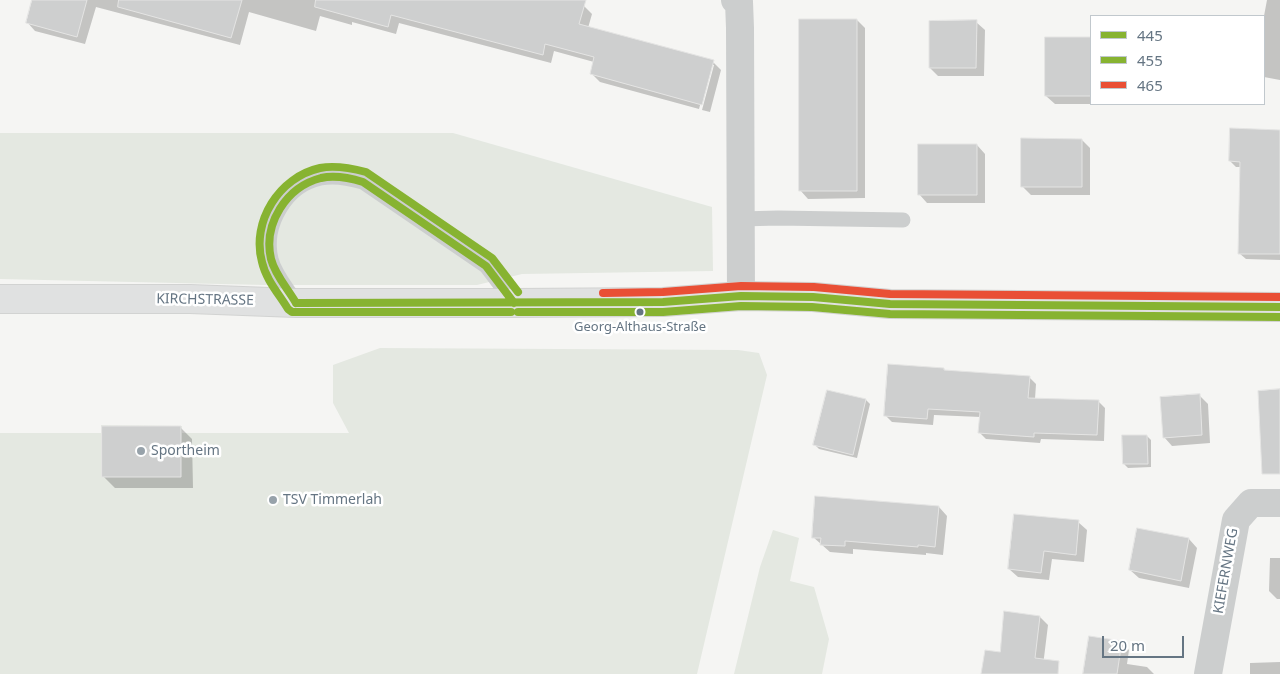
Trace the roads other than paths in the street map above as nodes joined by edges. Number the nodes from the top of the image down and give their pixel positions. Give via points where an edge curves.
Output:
1 (741, 1) edge
2 (740, 219) junction
3 (903, 220) dead end
4 (741, 296) junction
5 (0, 299) edge
6 (296, 303) junction
7 (514, 303) junction
8 (1280, 307) edge
9 (1280, 503) edge
10 (1208, 674) edge

1 - 2 street
2 - 3 lane
2 - 4 street
4 - 7 street, KIRCHSTRASSE via 663,302
4 - 8 street, KIRCHSTRASSE via 813,297 890,304
5 - 6 street, KIRCHSTRASSE via 190,299
6 - 7 street, KIRCHSTRASSE
6 - 7 lane via 271,258 274,222 280,206 305,184 320,178 342,177 363,182 486,266
9 - 10 street, KIEFERNWEG via 1251,503 1236,520

